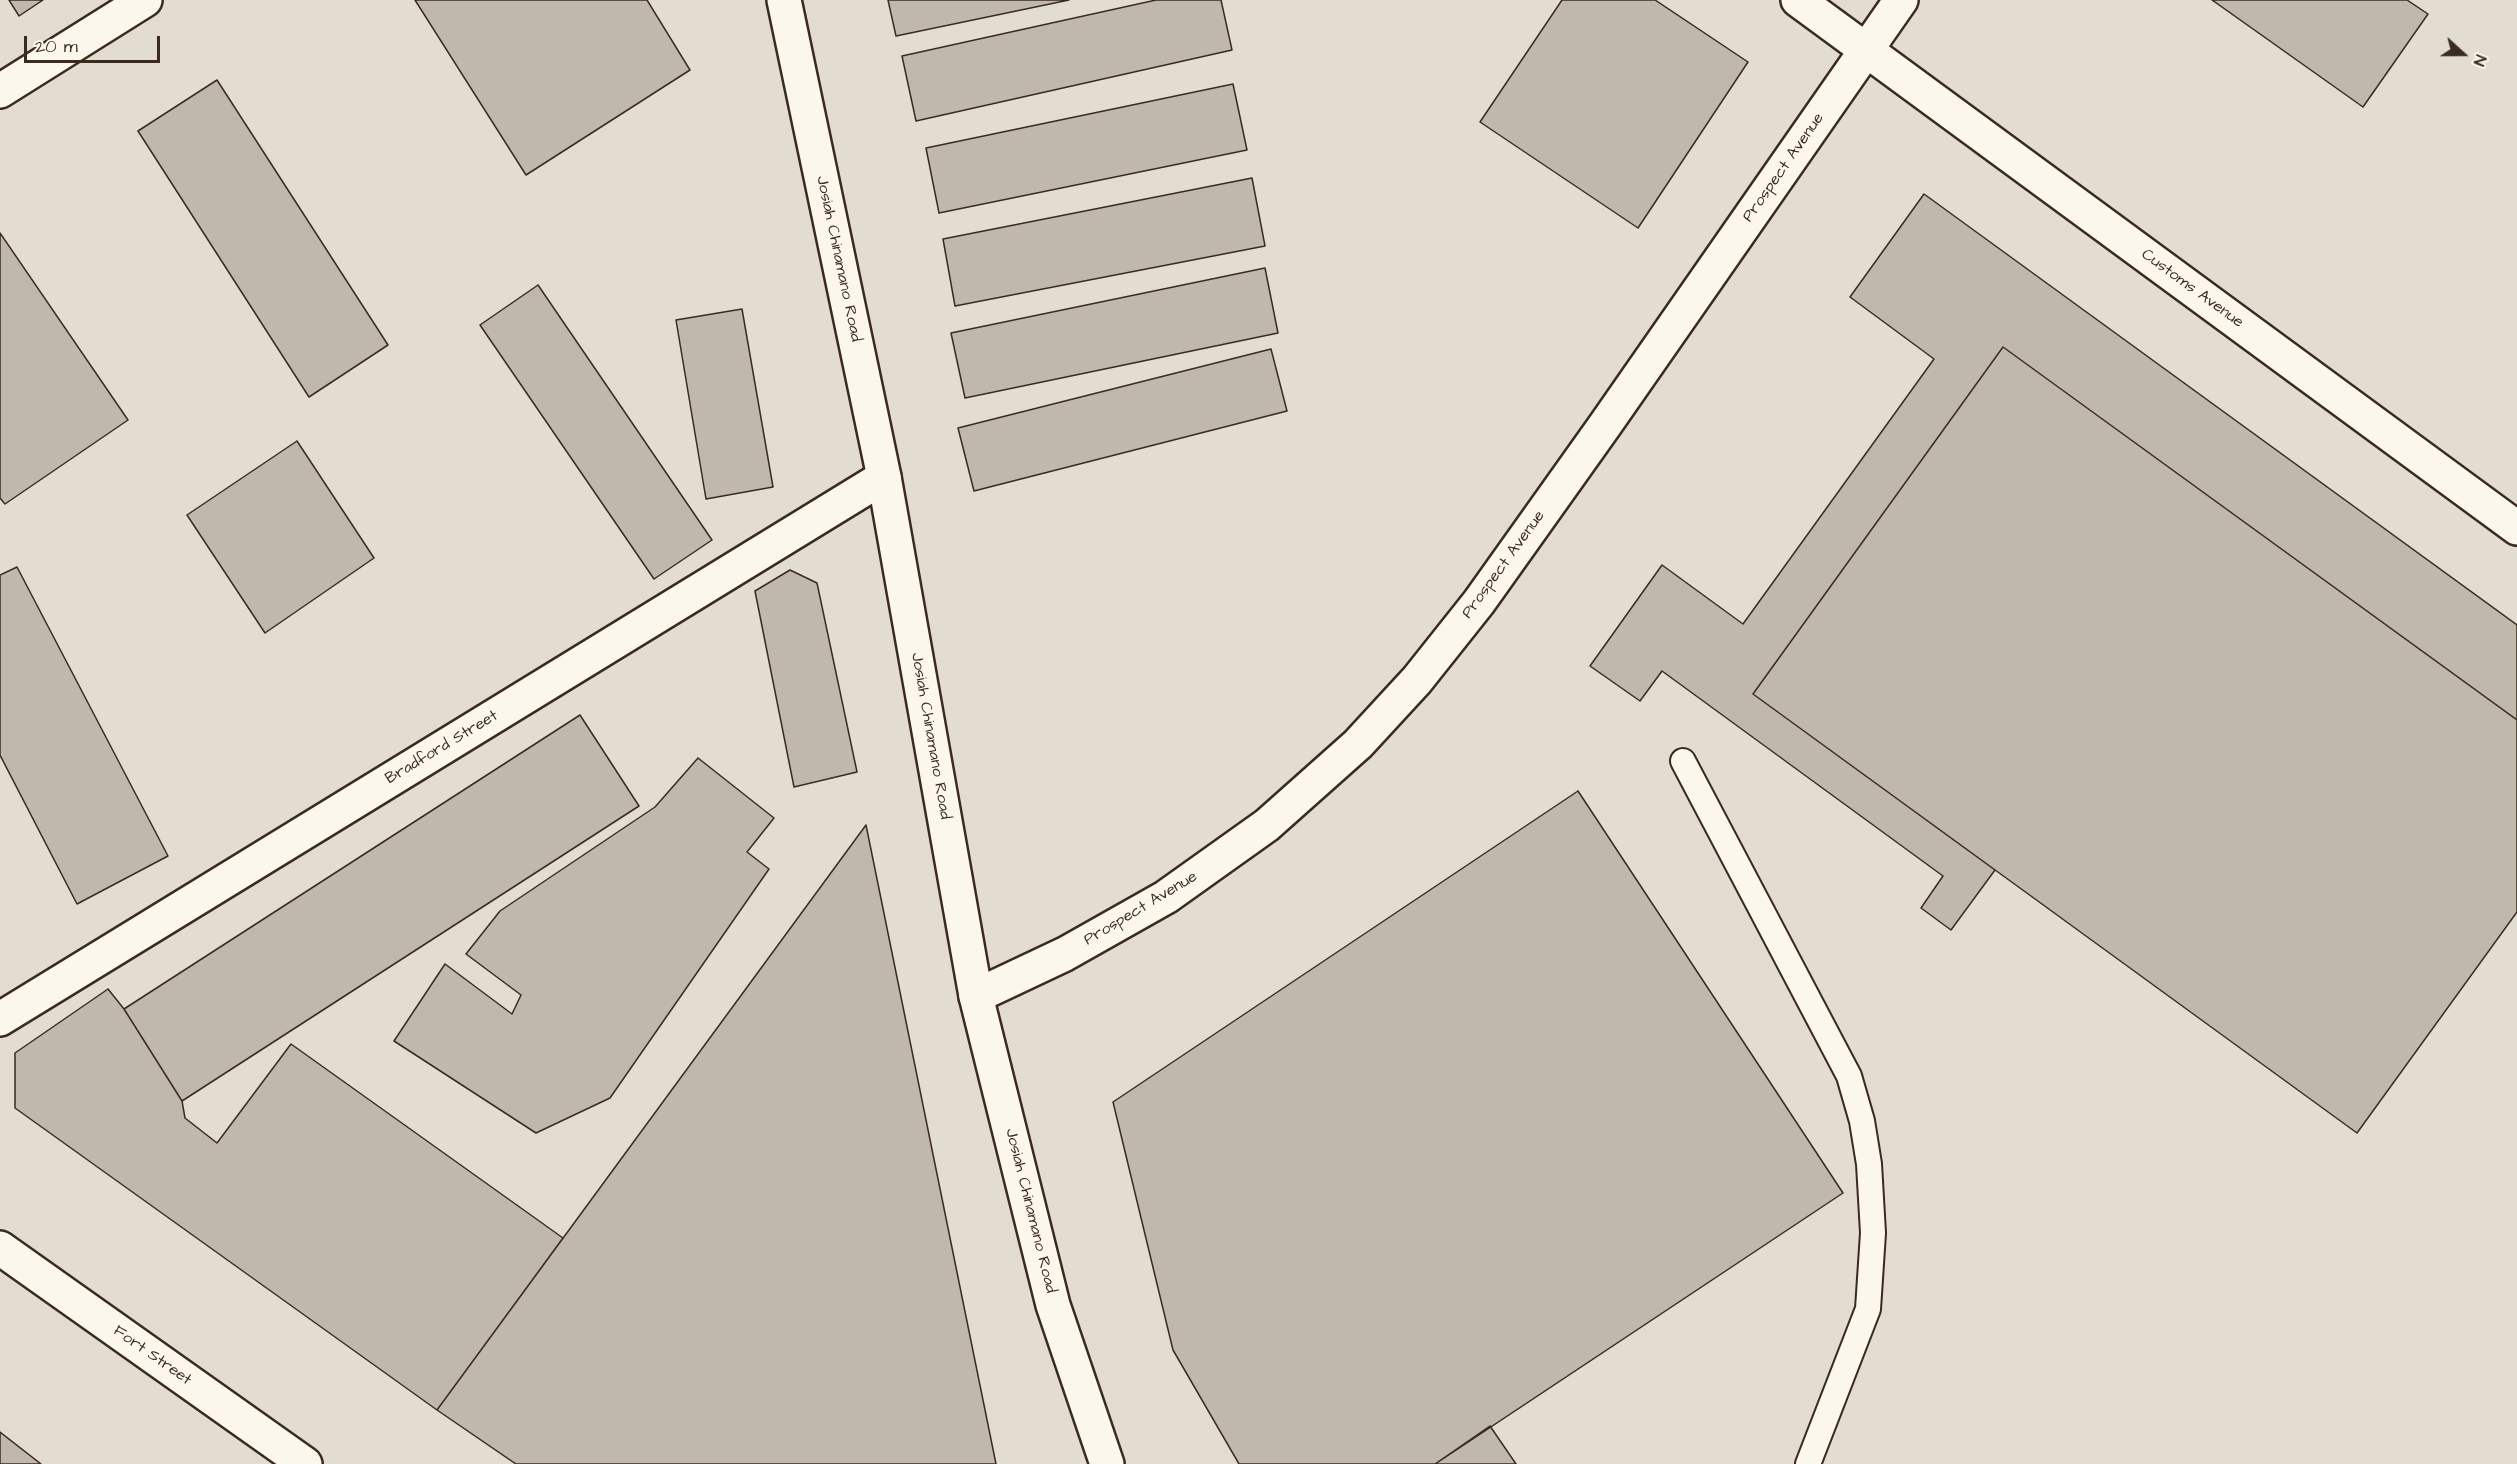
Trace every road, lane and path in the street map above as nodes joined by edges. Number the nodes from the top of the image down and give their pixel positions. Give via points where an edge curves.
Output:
1 (145, 0) edge
2 (784, 0) edge
3 (1798, 0) edge
4 (1901, 0) edge
5 (1866, 49) junction
6 (0, 91) edge
7 (884, 477) junction
8 (2517, 528) edge
9 (1683, 761) dead end
10 (976, 996) junction
11 (0, 1019) edge
12 (0, 1248) edge
13 (305, 1464) edge
14 (1107, 1464) edge
15 (1808, 1464) edge

1 - 6 street
2 - 7 street, Josiah Chinamano Road
3 - 5 street, Customs Avenue
4 - 5 street, Prospect Avenue
5 - 8 street, Customs Avenue
5 - 10 street, Prospect Avenue via 1479,602 1418,680 1358,744 1267,825 1166,897 1065,954
7 - 10 street, Josiah Chinamano Road
7 - 11 street, Bradford Street
9 - 15 lane via 1849,1076 1862,1121 1873,1233 1868,1309
10 - 14 street, Josiah Chinamano Road via 1053,1305
12 - 13 street, Fort Street

